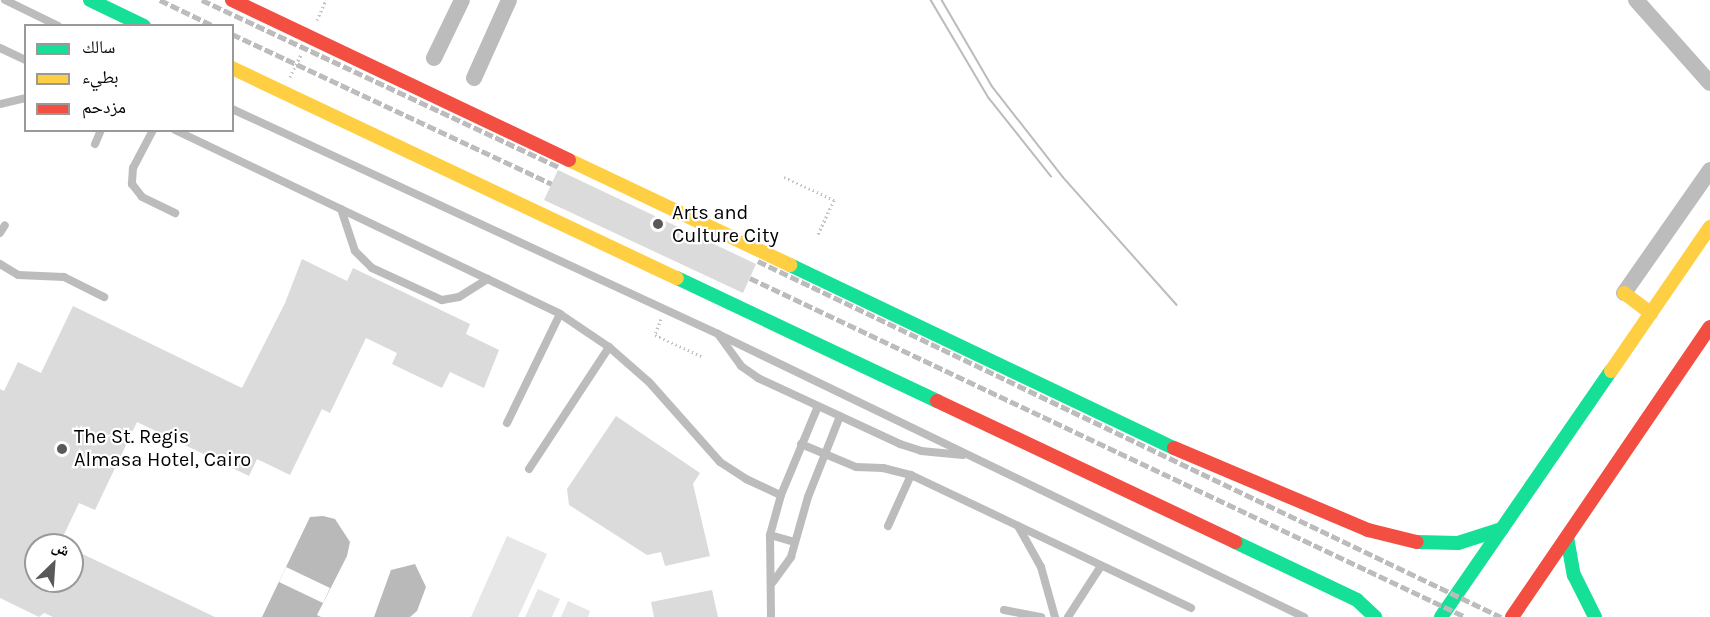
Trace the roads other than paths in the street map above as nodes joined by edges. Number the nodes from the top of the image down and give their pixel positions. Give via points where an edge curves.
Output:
1 (5, 0) edge
2 (90, 0) edge
3 (232, 0) edge
4 (462, 0) edge
5 (508, 0) edge
6 (1635, 0) edge
7 (54, 24) edge
8 (140, 24) edge
9 (0, 48) edge
10 (434, 58) dead end
11 (24, 59) edge
12 (234, 69) edge
13 (474, 78) dead end
14 (1710, 83) edge
15 (24, 98) edge
16 (0, 104) edge
17 (234, 110) edge
18 (100, 132) edge
19 (152, 132) edge
20 (179, 132) edge
21 (95, 144) dead end
22 (1710, 170) edge
23 (341, 209) junction
24 (175, 213) dead end
25 (1710, 227) edge
26 (0, 264) edge
27 (488, 279) junction
28 (1624, 293) joint
29 (104, 297) dead end
30 (1652, 313) junction
31 (560, 314) junction
32 (1710, 327) edge
33 (718, 334) junction
34 (609, 347) junction
35 (818, 406) junction
36 (840, 416) junction
37 (507, 423) dead end
38 (801, 444) junction
39 (824, 454) junction
40 (967, 455) junction
41 (529, 469) dead end
42 (911, 475) junction
43 (781, 495) junction
44 (888, 526) dead end
45 (1017, 526) junction
46 (1502, 529) junction
47 (770, 535) junction
48 (1567, 537) junction
49 (795, 542) junction
50 (1101, 566) junction
51 (773, 582) junction
52 (1191, 608) dead end
53 (1004, 610) dead end
54 (771, 617) edge
55 (1041, 617) edge
56 (1054, 617) edge
57 (1068, 617) edge
58 (1304, 617) edge
59 (1375, 617) edge
60 (1441, 617) edge
61 (1512, 617) edge
62 (1595, 617) edge

1 - 7 lane
2 - 8 street
3 - 46 street via 1172,447 1368,530 1389,538 1435,545 1458,543
4 - 10 street
5 - 13 street
6 - 14 street
9 - 11 lane
12 - 59 street via 1357,600
15 - 16 lane
17 - 33 lane
18 - 21 lane
19 - 24 lane via 133,168 132,184 142,197
20 - 23 lane
22 - 28 street
23 - 27 lane
23 - 27 lane via 355,251 372,268 442,300 459,297
25 - 30 street
26 - 29 lane via 18,275 64,277
27 - 31 lane
28 - 30 street
30 - 46 street
31 - 34 lane
31 - 37 lane
32 - 48 street
33 - 35 lane via 741,366
33 - 40 lane
34 - 41 lane
34 - 43 lane via 649,382 720,462
35 - 36 lane
35 - 38 lane
36 - 39 lane
36 - 40 lane via 921,451
38 - 39 lane
38 - 43 lane
39 - 42 lane via 856,467
39 - 49 lane
40 - 58 lane
42 - 44 lane
42 - 45 lane
43 - 47 lane
45 - 50 lane
45 - 56 lane via 1041,567
46 - 60 street
47 - 49 lane
47 - 51 lane via 768,551
48 - 61 street
48 - 62 street via 1574,575
49 - 51 lane via 784,570
50 - 52 lane
50 - 57 lane
51 - 54 lane
53 - 55 lane

